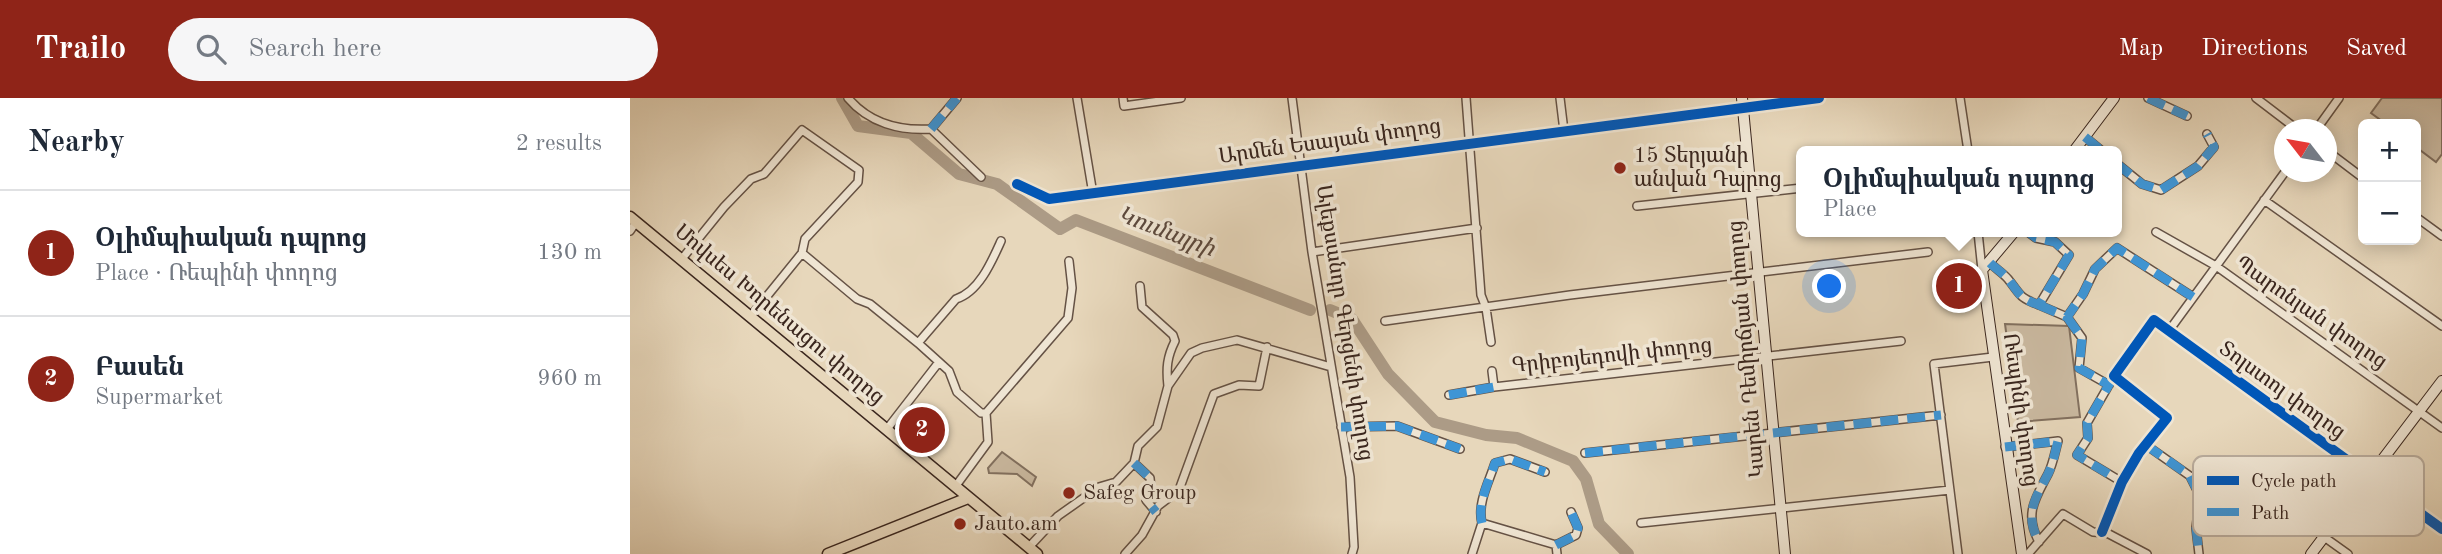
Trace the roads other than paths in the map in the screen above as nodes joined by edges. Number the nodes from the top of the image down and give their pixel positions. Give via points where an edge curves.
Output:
1 (848, 98) edge
2 (957, 98) edge
3 (1077, 98) edge
4 (1181, 98) edge
5 (1292, 98) edge
6 (1466, 98) edge
7 (1560, 98) edge
8 (1819, 98) edge
9 (1960, 98) edge
10 (2114, 98) edge
11 (2148, 98) edge
12 (2256, 98) edge
13 (2339, 98) edge
14 (1124, 102) edge
15 (1743, 103) edge
16 (2187, 116) dead end
17 (2284, 119) edge
18 (2324, 119) edge
19 (932, 129) junction
20 (1564, 131) junction
21 (2207, 134) dead end
22 (2085, 137) junction
23 (1470, 142) junction
24 (1967, 146) edge
25 (2078, 146) edge
26 (2096, 146) edge
27 (2337, 158) edge
28 (1302, 165) junction
29 (2122, 168) edge
30 (2358, 174) edge
31 (981, 177) dead end
32 (2278, 182) edge
33 (1017, 184) dead end
34 (1796, 189) edge
35 (1093, 194) junction
36 (1752, 195) junction
37 (2264, 200) junction
38 (1637, 206) dead end
39 (2421, 221) edge
40 (632, 224) edge
41 (1477, 228) junction
42 (2156, 232) dead end
43 (2442, 236) edge
44 (1979, 237) edge
45 (2010, 237) edge
46 (2035, 237) edge
47 (1002, 241) dead end
48 (1928, 251) dead end
49 (1312, 252) junction
50 (802, 253) junction
51 (681, 260) junction
52 (1069, 261) dead end
53 (1986, 267) junction
54 (2216, 267) junction
55 (1759, 272) junction
56 (1140, 286) dead end
57 (2193, 297) junction
58 (2039, 305) junction
59 (1486, 308) junction
60 (750, 317) junction
61 (2067, 317) junction
62 (1385, 321) dead end
63 (2442, 326) edge
64 (2168, 332) junction
65 (1902, 341) dead end
66 (1491, 342) dead end
67 (918, 343) junction
68 (1267, 347) junction
69 (1768, 356) junction
70 (1993, 357) junction
71 (939, 362) junction
72 (1331, 367) junction
73 (1492, 371) dead end
74 (2114, 376) junction
75 (2442, 381) edge
76 (2109, 385) junction
77 (1168, 386) junction
78 (1494, 387) junction
79 (1450, 395) dead end
80 (2419, 411) junction
81 (986, 413) junction
82 (1941, 415) junction
83 (1342, 427) junction
84 (2442, 428) edge
85 (887, 429) junction
86 (1775, 434) junction
87 (2146, 445) junction
88 (2006, 447) junction
89 (1460, 449) dead end
90 (1585, 453) dead end
91 (2340, 456) edge
92 (2385, 456) edge
93 (1134, 463) junction
94 (1545, 472) dead end
95 (2122, 482) junction
96 (2193, 483) edge
97 (955, 487) junction
98 (1950, 490) junction
99 (968, 498) junction
100 (1781, 509) junction
101 (1156, 512) junction
102 (1571, 512) dead end
103 (2424, 516) edge
104 (1482, 523) junction
105 (1641, 523) dead end
106 (2442, 529) edge
107 (2102, 532) junction
108 (2197, 536) edge
109 (2324, 537) joint
110 (2039, 542) junction
111 (1557, 550) edge
112 (1033, 551) edge
113 (828, 554) edge
114 (1125, 554) edge
115 (1352, 554) edge
116 (1472, 554) edge
117 (1785, 554) edge
118 (1958, 554) edge
119 (2022, 554) edge
120 (2028, 554) edge
121 (2147, 554) edge
122 (2199, 554) edge
123 (2311, 554) edge
124 (2348, 554) edge

1 - 19 street via 876,121 911,130
2 - 19 street
3 - 35 street
4 - 14 street
5 - 28 street, Ալեքսանդր Գերցենի փողոց
6 - 23 street
7 - 20 street
8 - 15 street, Արմեն Եսայան փողոց
9 - 24 street
10 - 22 street
11 - 16 street
12 - 17 street
13 - 18 street
15 - 20 street, Արմեն Եսայան փողոց
15 - 36 street, Կարեն Դեմիրճյան փողոց
19 - 31 street
20 - 23 street, Արմեն Եսայան փողոց
21 - 29 street via 2214,147 2198,166 2161,190 2142,184
22 - 25 street
22 - 26 street
23 - 28 street, Արմեն Եսայան փողոց
23 - 41 street
27 - 30 street
28 - 35 street, Արմեն Եսայան փողոց
28 - 49 street, Ալեքսանդր Գերցենի փողոց
32 - 37 street
33 - 35 street, Արմեն Եսայան փողոց via 1049,199
34 - 36 street
36 - 38 street
36 - 55 street, Կարեն Դեմիրճյան փողոց
37 - 54 street
37 - 63 street
39 - 43 street
40 - 51 main road, Մովսես Խորենացու փողոց
41 - 49 street
41 - 59 street via 1481,295
42 - 54 street, Պարոնյան փողոց
44 - 53 street
45 - 53 street
46 - 58 street via 2055,242 2069,255
47 - 67 street via 990,267
48 - 55 street
49 - 72 street, Ալեքսանդր Գերցենի փողոց
50 - 51 street via 805,239 858,182 859,170 802,130 764,174 751,179 724,207
50 - 60 street
50 - 67 street
51 - 60 main road, Մովսես Խորենացու փողոց
52 - 81 street via 1068,318
53 - 58 street via 2008,280 2023,299
53 - 70 street, Ռեպինի փողոց
54 - 57 street
54 - 80 street, Պարոնյան փողոց
55 - 59 street
55 - 69 street, Կարեն Դեմիրճյան փողոց
56 - 77 street via 1142,307 1175,341 1168,355
57 - 61 street via 2117,248 2095,269
57 - 64 street
58 - 61 street
59 - 62 street
59 - 66 street
60 - 85 main road, Մովսես Խորենացու փողոց
61 - 76 street via 2082,338 2079,368
64 - 74 street via 2154,320
64 - 91 street, Տոլստոյ փողոց
65 - 69 street, Գրիբոյեդովի փողոց
67 - 71 street
68 - 72 street
68 - 77 street via 1237,340 1196,350
68 - 101 street via 1259,386 1239,385 1214,394 1179,490
69 - 78 street, Գրիբոյեդովի փողոց
69 - 86 street, Կարեն Դեմիրճյան փողոց
70 - 82 street via 1934,364
70 - 88 street, Ռեպինի փողոց
71 - 81 street via 949,371 957,393
71 - 85 street
72 - 83 street, Ալեքսանդր Գերցենի փողոց
73 - 78 street
74 - 76 street
74 - 87 street via 2167,418
75 - 80 street
76 - 95 street via 2087,423 2088,438 2077,455
77 - 93 street via 1157,427 1138,446
78 - 79 street, Գրիբոյեդովի փողոց
80 - 84 street, Պարոնյան փողոց
80 - 92 street
81 - 97 street via 988,442
82 - 86 street
82 - 98 street
83 - 89 street via 1397,426
83 - 115 street, Ալեքսանդր Գերցենի փողոց via 1350,477
85 - 97 main road, Մովսես Խորենացու փողոց
86 - 90 street
86 - 100 street, Կարեն Դեմիրճյան փողոց
87 - 95 street
87 - 96 street
88 - 110 street via 2058,441 2049,472 2034,497 2031,528
88 - 119 street, Ռեպինի փողոց
93 - 101 street via 1150,478 1146,500
93 - 112 street via 1116,482 1099,487 1058,516
94 - 104 street via 1510,459 1495,463 1483,498
95 - 107 street
97 - 99 main road, Մովսես Խորենացու փողոց
98 - 100 street
98 - 118 street
99 - 112 main road, Մովսես Խորենացու փողոց
99 - 113 main road
100 - 105 street
100 - 117 street, Կարեն Դեմիրճյան փողոց
101 - 114 street
102 - 111 street via 1576,536
103 - 106 street, Տոլստոյ փողոց
104 - 111 street
104 - 116 street
107 - 110 street via 2093,532 2063,514
107 - 121 street
108 - 122 street
109 - 123 street
109 - 124 street
110 - 120 street

